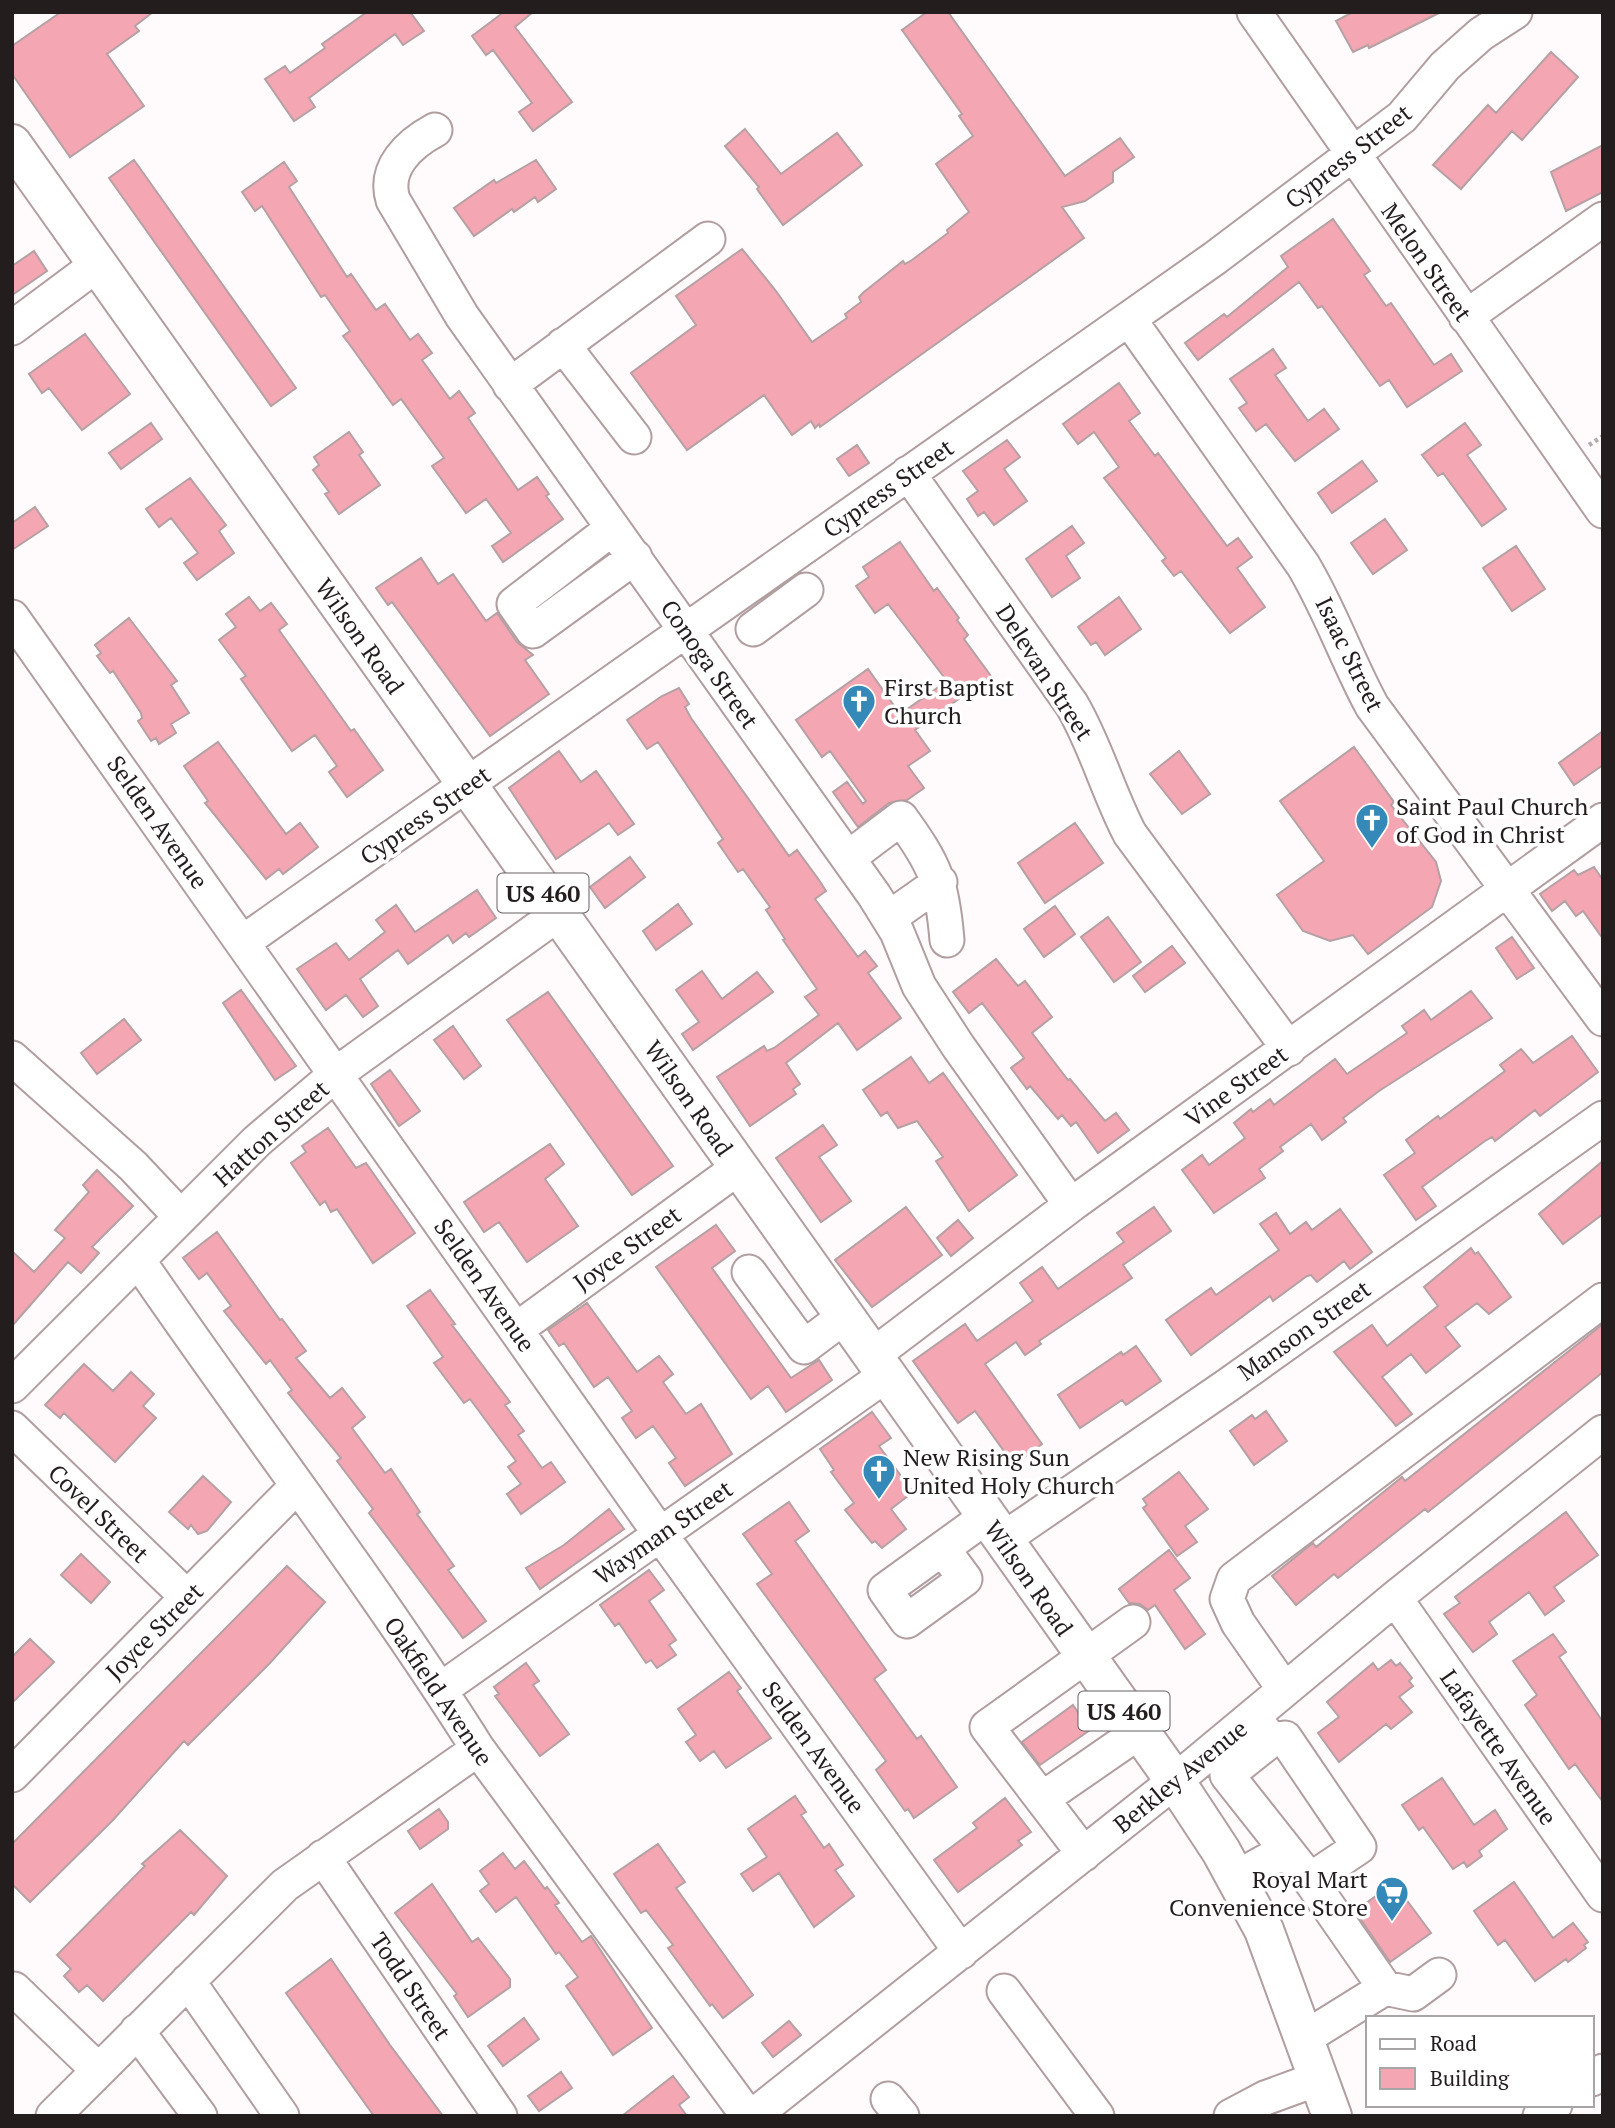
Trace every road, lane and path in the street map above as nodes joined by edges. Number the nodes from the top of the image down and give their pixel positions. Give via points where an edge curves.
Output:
1 (1254, 12) edge
2 (1515, 12) edge
3 (435, 130) dead end
4 (12, 144) edge
5 (1352, 156) junction
6 (1603, 219) edge
7 (708, 239) dead end
8 (98, 264) junction
9 (1466, 317) junction
10 (1129, 319) junction
11 (12, 328) edge
12 (564, 345) junction
13 (510, 385) junction
14 (634, 437) dead end
15 (908, 473) junction
16 (1603, 511) edge
17 (614, 528) junction
18 (635, 557) junction
19 (751, 585) junction
20 (806, 590) dead end
21 (12, 617) edge
22 (687, 630) junction
23 (465, 786) junction
24 (1603, 820) edge
25 (848, 858) junction
26 (940, 882) junction
27 (1508, 890) junction
28 (558, 914) junction
29 (889, 918) junction
30 (947, 940) dead end
31 (243, 942) junction
32 (1603, 1019) edge
33 (1289, 1049) junction
34 (12, 1058) edge
35 (337, 1074) junction
36 (1603, 1118) edge
37 (738, 1168) junction
38 (1071, 1205) junction
39 (181, 1217) junction
40 (138, 1260) junction
41 (748, 1272) dead end
42 (1603, 1300) edge
43 (844, 1317) junction
44 (517, 1329) junction
45 (879, 1366) junction
46 (12, 1386) edge
47 (12, 1428) edge
48 (1603, 1432) edge
49 (296, 1487) junction
50 (994, 1528) junction
51 (660, 1534) junction
52 (943, 1549) dead end
53 (187, 1597) junction
54 (1395, 1598) junction
55 (1133, 1622) dead end
56 (1084, 1656) junction
57 (1284, 1689) junction
58 (440, 1690) junction
59 (1262, 1728) junction
60 (1139, 1732) junction
61 (478, 1749) junction
62 (12, 1775) edge
63 (1175, 1781) junction
64 (1042, 1799) junction
65 (1286, 1850) junction
66 (1084, 1854) junction
67 (323, 1857) junction
68 (1236, 1878) junction
69 (1310, 1880) junction
70 (1603, 1895) edge
71 (961, 1952) junction
72 (1439, 1975) dead end
73 (188, 1981) junction
74 (1385, 1988) junction
75 (14, 1989) dead end
76 (1003, 1991) dead end
77 (137, 2031) junction
78 (1303, 2039) junction
79 (97, 2069) junction
80 (1317, 2079) junction
81 (52, 2116) edge
82 (200, 2116) edge
83 (282, 2116) edge
84 (500, 2116) edge
85 (751, 2116) edge
86 (1097, 2116) edge
87 (1231, 2116) edge
88 (1332, 2116) edge

1 - 5 street, Melon Street
2 - 5 street, Cypress Street via 1481,34 1445,66 1402,117
3 - 13 street, Conoga Street via 411,146 394,167 389,189 462,316
4 - 8 main road, Wilson Road / US 460
5 - 9 street, Melon Street
5 - 10 street, Cypress Street
6 - 9 street
7 - 12 street
8 - 11 street
8 - 23 main road, Wilson Road / US 460
9 - 16 street, Melon Street
10 - 15 street, Cypress Street
10 - 27 street, Isaac Street via 1303,565 1323,597 1372,706
12 - 13 street
12 - 14 street
13 - 17 street, Conoga Street
15 - 19 street, Cypress Street
15 - 33 street, Delevan Street via 1072,705 1090,736 1130,834
17 - 18 street, Conoga Street
17 - 18 street via 514,604 533,631
18 - 22 street, Conoga Street
19 - 20 street via 763,622
19 - 22 street, Cypress Street
21 - 31 street, Selden Avenue
22 - 23 street, Cypress Street
22 - 25 street, Conoga Street
23 - 28 main road, Wilson Road / US 460
23 - 31 street, Cypress Street
24 - 27 street, Vine Street
25 - 26 street via 901,818 930,858
25 - 29 street, Conoga Street
26 - 29 street
26 - 30 street
27 - 32 street, Isaac Street
27 - 33 street, Vine Street
28 - 35 street, Hatton Street
28 - 37 main road, Wilson Road / US 460
29 - 38 street, Conoga Street via 919,986
31 - 35 street, Selden Avenue
33 - 38 street, Vine Street
34 - 39 street via 133,1166
35 - 39 street, Hatton Street via 257,1141
35 - 44 street, Selden Avenue
36 - 50 street, Manson Street via 1228,1385
37 - 43 main road, Wilson Road / US 460
37 - 44 street, Joyce Street
38 - 45 street, Vine Street
39 - 40 street, Hatton Street
40 - 46 street, Hatton Street
40 - 49 street, Oakfield Avenue
41 - 43 street via 804,1347
42 - 57 street via 1234,1579 1227,1599 1238,1623
43 - 45 main road, Wilson Road / US 460
44 - 51 street, Selden Avenue
45 - 50 main road, Wilson Road / US 460
45 - 51 street, Wayman Street
47 - 53 street, Covel Street
48 - 54 street, Berkley Avenue
49 - 53 street, Joyce Street
49 - 58 street, Oakfield Avenue
50 - 52 street, Manson Street
50 - 56 main road, Wilson Road / US 460
51 - 58 street, Wayman Street
51 - 71 street, Selden Avenue
53 - 62 street, Joyce Street
54 - 57 street, Berkley Avenue
54 - 70 street, Lafayette Avenue
55 - 56 street
56 - 60 main road, Wilson Road / US 460
56 - 64 street via 987,1727
57 - 59 street, Berkley Avenue
58 - 61 street, Oakfield Avenue
59 - 63 street, Berkley Avenue
59 - 65 street via 1227,1775
59 - 69 street via 1285,1738 1359,1847
60 - 63 main road, Wilson Road / US 460
60 - 64 street
61 - 67 street
61 - 85 street, Oakfield Avenue
63 - 66 street, Berkley Avenue
63 - 68 main road, Wilson Road / US 460
64 - 66 street
65 - 68 street
65 - 69 street
66 - 71 street, Berkley Avenue
67 - 73 street via 285,1885
67 - 84 street, Todd Street
68 - 78 main road, Wilson Road / US 460 via 1264,1930
69 - 74 street
71 - 85 street, Berkley Avenue
72 - 74 street via 1413,1994
73 - 77 street
73 - 83 street
74 - 78 street
75 - 79 street
76 - 86 street
77 - 79 street
77 - 82 street
78 - 80 main road, Wilson Road / US 460
79 - 81 street
80 - 87 street
80 - 88 main road, US 460

